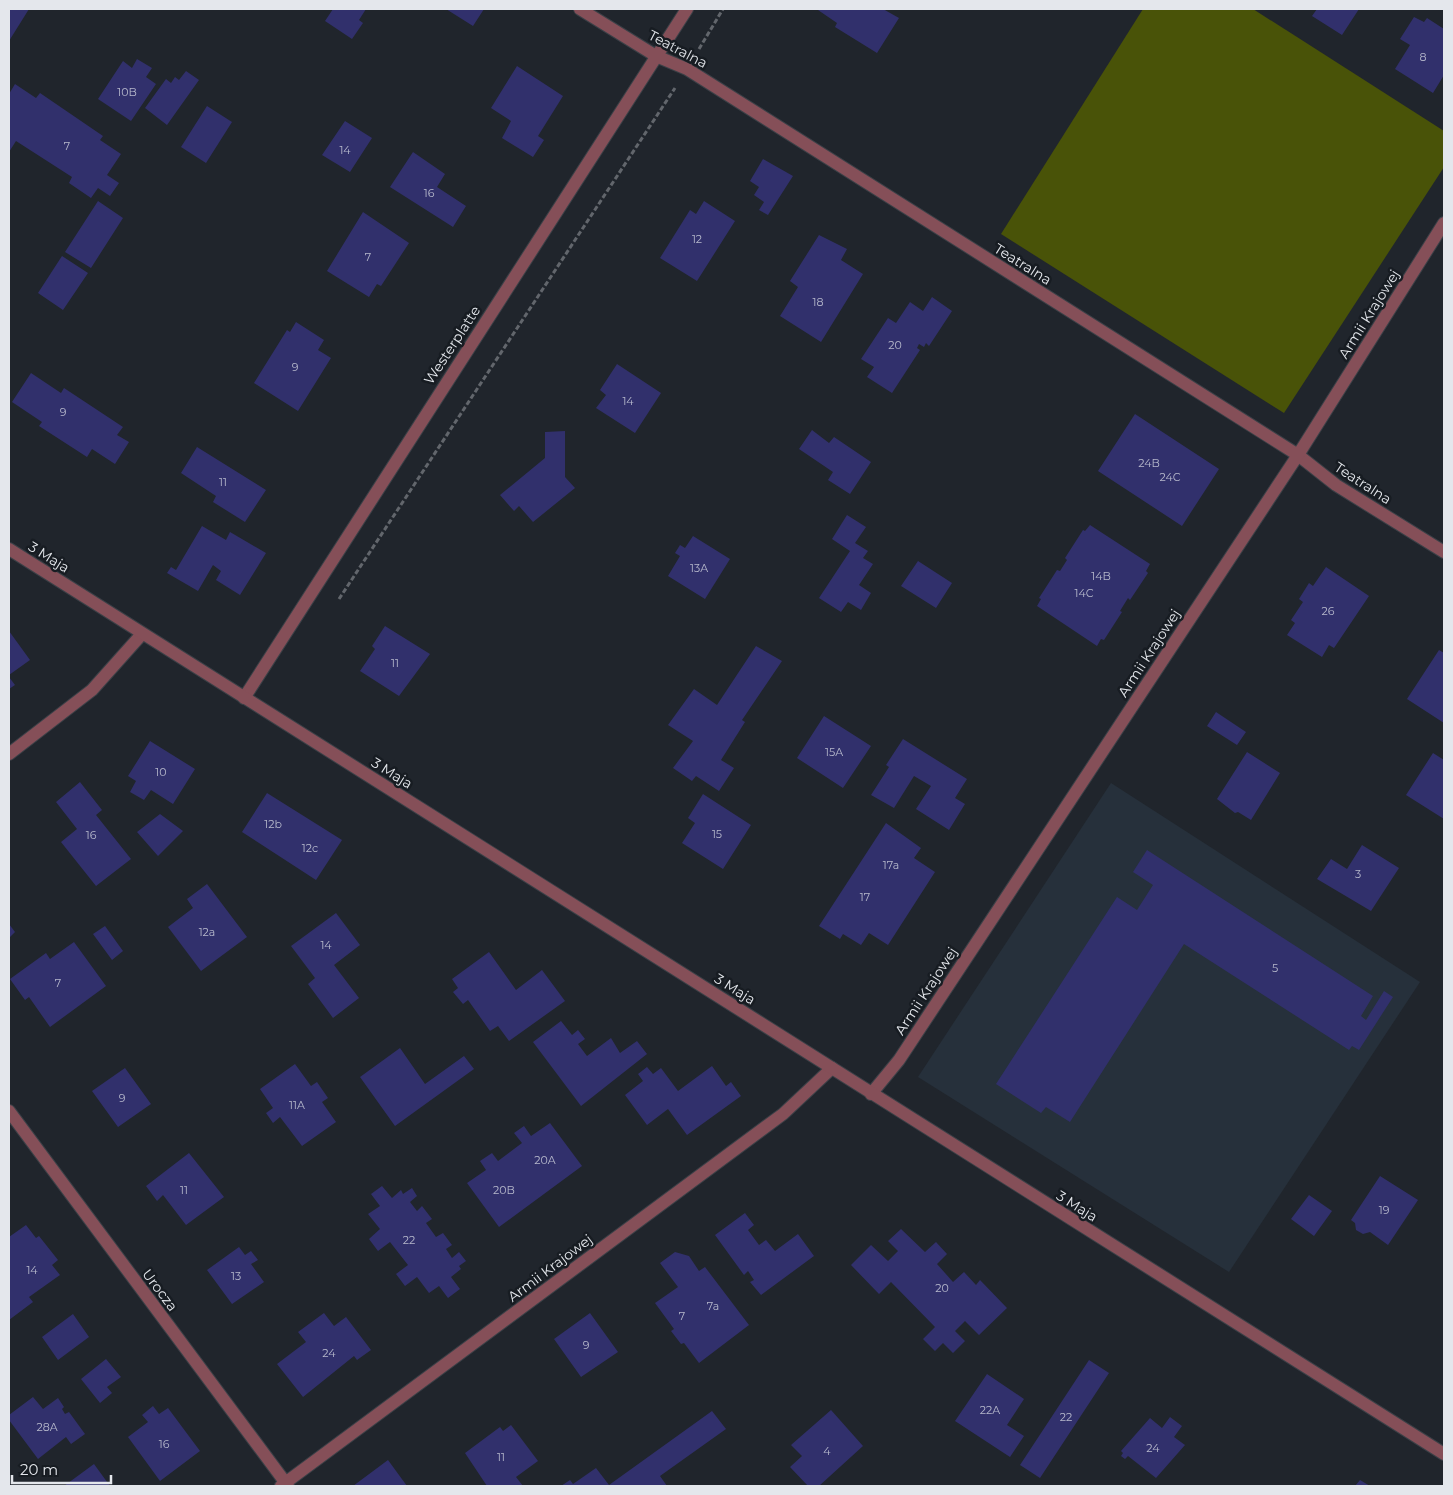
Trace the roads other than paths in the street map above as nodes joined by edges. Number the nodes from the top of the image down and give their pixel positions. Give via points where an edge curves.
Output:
1 (580, 9) edge
2 (686, 9) edge
3 (656, 56) junction
4 (1444, 223) edge
5 (1298, 455) junction
6 (9, 549) edge
7 (1444, 552) edge
8 (142, 634) junction
9 (244, 698) junction
10 (9, 754) edge
11 (832, 1068) junction
12 (871, 1094) junction
13 (9, 1111) edge
14 (1444, 1454) edge
15 (284, 1485) edge

1 - 3 street, Teatralna
2 - 3 street, Westerplatte
3 - 5 street, Teatralna via 687,69
3 - 9 street, Westerplatte
4 - 5 street, Armii Krajowej
5 - 7 street, Teatralna via 1336,485
5 - 12 street, Armii Krajowej via 899,1060
6 - 8 street, 3 Maja
8 - 9 street, 3 Maja
8 - 10 street via 92,690
9 - 11 street, 3 Maja
11 - 12 street, 3 Maja
11 - 15 street, Armii Krajowej via 783,1114
12 - 14 street, 3 Maja
13 - 15 street, Urocza

